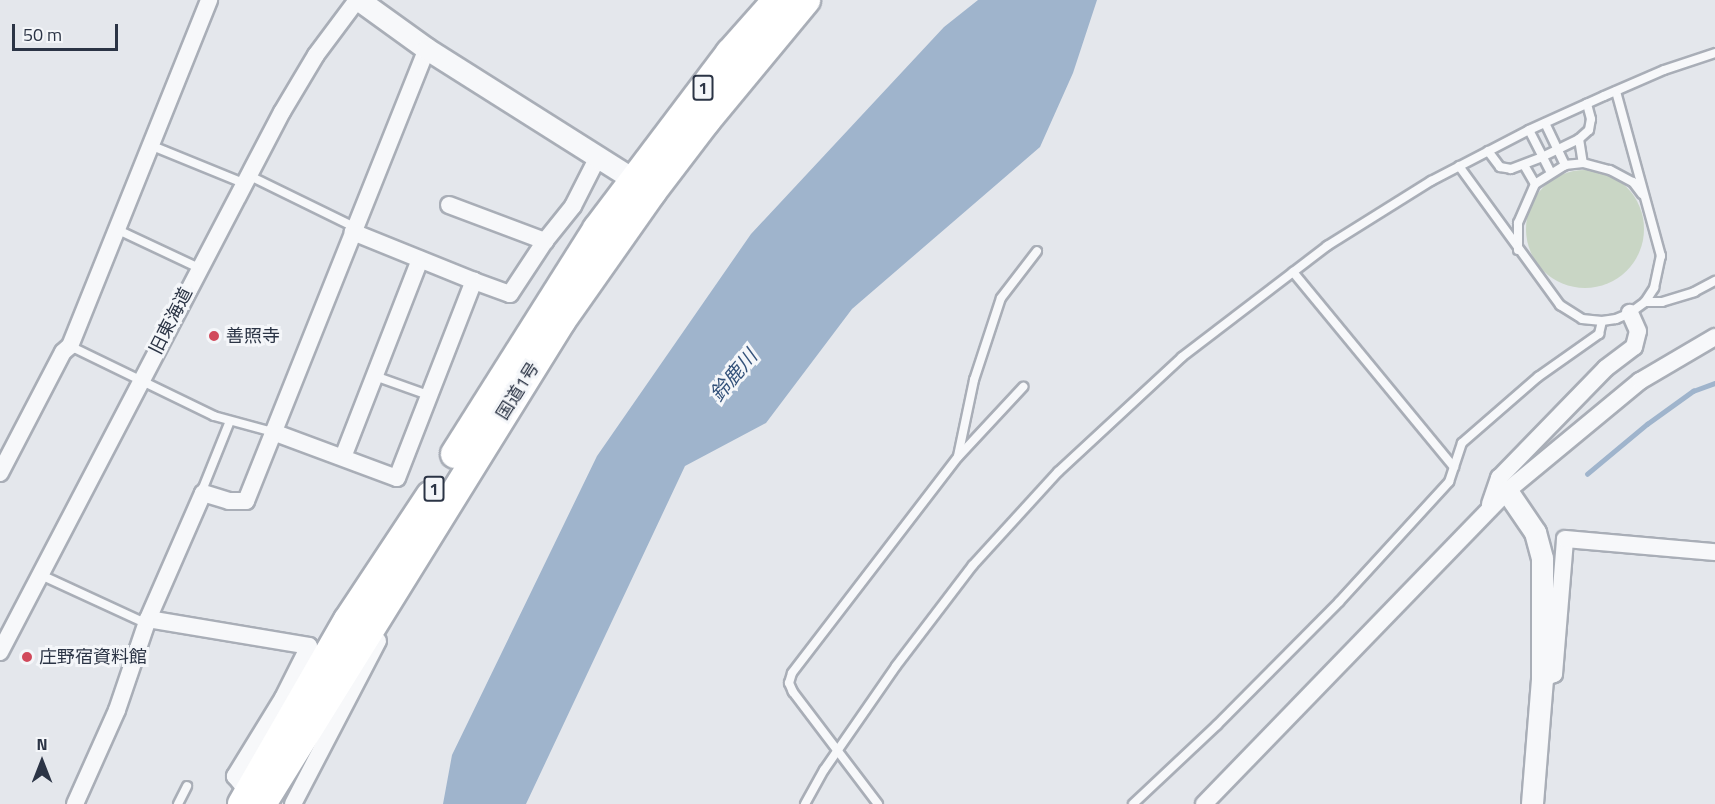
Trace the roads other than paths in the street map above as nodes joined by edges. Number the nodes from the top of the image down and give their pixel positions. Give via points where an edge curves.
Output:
1 (209, 0) edge
2 (358, 0) edge
3 (777, 0) edge
4 (806, 0) edge
5 (427, 49) junction
6 (1715, 53) edge
7 (1616, 91) junction
8 (1587, 104) junction
9 (1545, 123) junction
10 (1529, 130) junction
11 (1579, 139) junction
12 (150, 145) junction
13 (1557, 148) junction
14 (1488, 151) junction
15 (598, 157) junction
16 (1542, 157) junction
17 (1583, 163) junction
18 (1524, 165) junction
19 (1565, 165) junction
20 (1460, 166) junction
21 (1551, 173) junction
22 (246, 179) junction
23 (1535, 184) junction
24 (643, 185) junction
25 (1645, 198) junction
26 (449, 205) dead end
27 (115, 229) junction
28 (353, 230) junction
29 (545, 241) junction
30 (1518, 250) junction
31 (1037, 251) dead end
32 (420, 260) junction
33 (199, 268) junction
34 (1293, 272) junction
35 (474, 281) junction
36 (1715, 281) edge
37 (1645, 302) junction
38 (1630, 313) junction
39 (1602, 321) junction
40 (1715, 337) edge
41 (70, 346) junction
42 (375, 376) junction
43 (141, 380) junction
44 (1023, 387) dead end
45 (428, 395) junction
46 (230, 421) junction
47 (273, 432) junction
48 (344, 457) junction
49 (958, 457) junction
50 (1454, 467) junction
51 (0, 472) edge
52 (1507, 491) junction
53 (203, 493) junction
54 (449, 501) junction
55 (1488, 511) junction
56 (1715, 552) edge
57 (41, 574) junction
58 (147, 621) junction
59 (0, 652) edge
60 (1542, 679) junction
61 (836, 753) junction
62 (187, 786) dead end
63 (251, 800) edge
64 (75, 804) edge
65 (178, 804) edge
66 (293, 804) edge
67 (806, 804) edge
68 (878, 804) edge
69 (1133, 804) edge
70 (1204, 804) edge
71 (1532, 804) edge

1 - 12 street
2 - 5 street, 旧東海道
2 - 22 street, 旧東海道 via 316,55
3 - 24 highway, 国道1号 / 1 via 730,53
4 - 24 highway, 国道1号 / 1 via 706,121
5 - 15 street, 旧東海道
5 - 28 street
6 - 7 lane
7 - 8 lane
7 - 25 lane
8 - 9 lane
8 - 11 lane via 1589,130
9 - 10 lane
9 - 13 lane
10 - 14 lane
10 - 16 lane
11 - 13 lane
11 - 17 lane
12 - 22 lane
12 - 27 street
13 - 16 lane
13 - 19 lane
14 - 18 lane via 1500,166 1511,170
14 - 20 lane
15 - 24 street, 旧東海道
15 - 29 street via 573,206
16 - 18 lane
16 - 21 lane
17 - 19 lane
17 - 25 lane via 1610,170 1633,182
18 - 23 lane
19 - 21 lane
20 - 30 lane
20 - 34 lane via 1362,223
21 - 23 lane
22 - 28 lane
22 - 33 street, 旧東海道
23 - 30 lane via 1518,223
24 - 54 highway, 国道1号 / 1
24 - 63 highway, 国道1号 / 1 via 555,294 348,620
25 - 37 lane via 1661,256 1654,288
26 - 29 street
27 - 33 lane
27 - 41 street
28 - 32 street
28 - 47 street
29 - 35 street via 510,294
30 - 39 lane via 1560,305 1582,319
31 - 49 lane via 1000,298 974,380
32 - 35 street
32 - 42 street
33 - 43 street, 旧東海道
34 - 50 lane
34 - 61 lane via 1182,357 1058,472 941,605
35 - 45 street
36 - 37 lane via 1673,299
37 - 38 lane
38 - 39 lane
38 - 55 street via 1638,332 1635,347 1606,368 1499,478
39 - 50 lane via 1599,334 1538,377 1462,443
40 - 52 street via 1640,381
41 - 43 lane
41 - 51 street via 63,352
42 - 45 lane
42 - 48 street
43 - 46 lane
43 - 57 street, 旧東海道
44 - 49 lane
45 - 48 street via 397,478
46 - 47 lane
46 - 53 lane
47 - 48 street
47 - 53 street via 246,501 229,501
49 - 61 lane via 792,673 789,683 793,692
50 - 69 lane via 1449,482 1338,602
52 - 55 street
52 - 60 street via 1535,532 1542,558
53 - 58 street
54 - 63 highway, 国道1号 / 1
54 - 66 street
55 - 70 street
56 - 60 street via 1565,539 1554,674
57 - 58 lane
57 - 59 street, 旧東海道
58 - 63 street via 309,646 236,776
58 - 64 street via 117,710
60 - 71 street
61 - 67 lane
61 - 68 lane
62 - 65 lane

